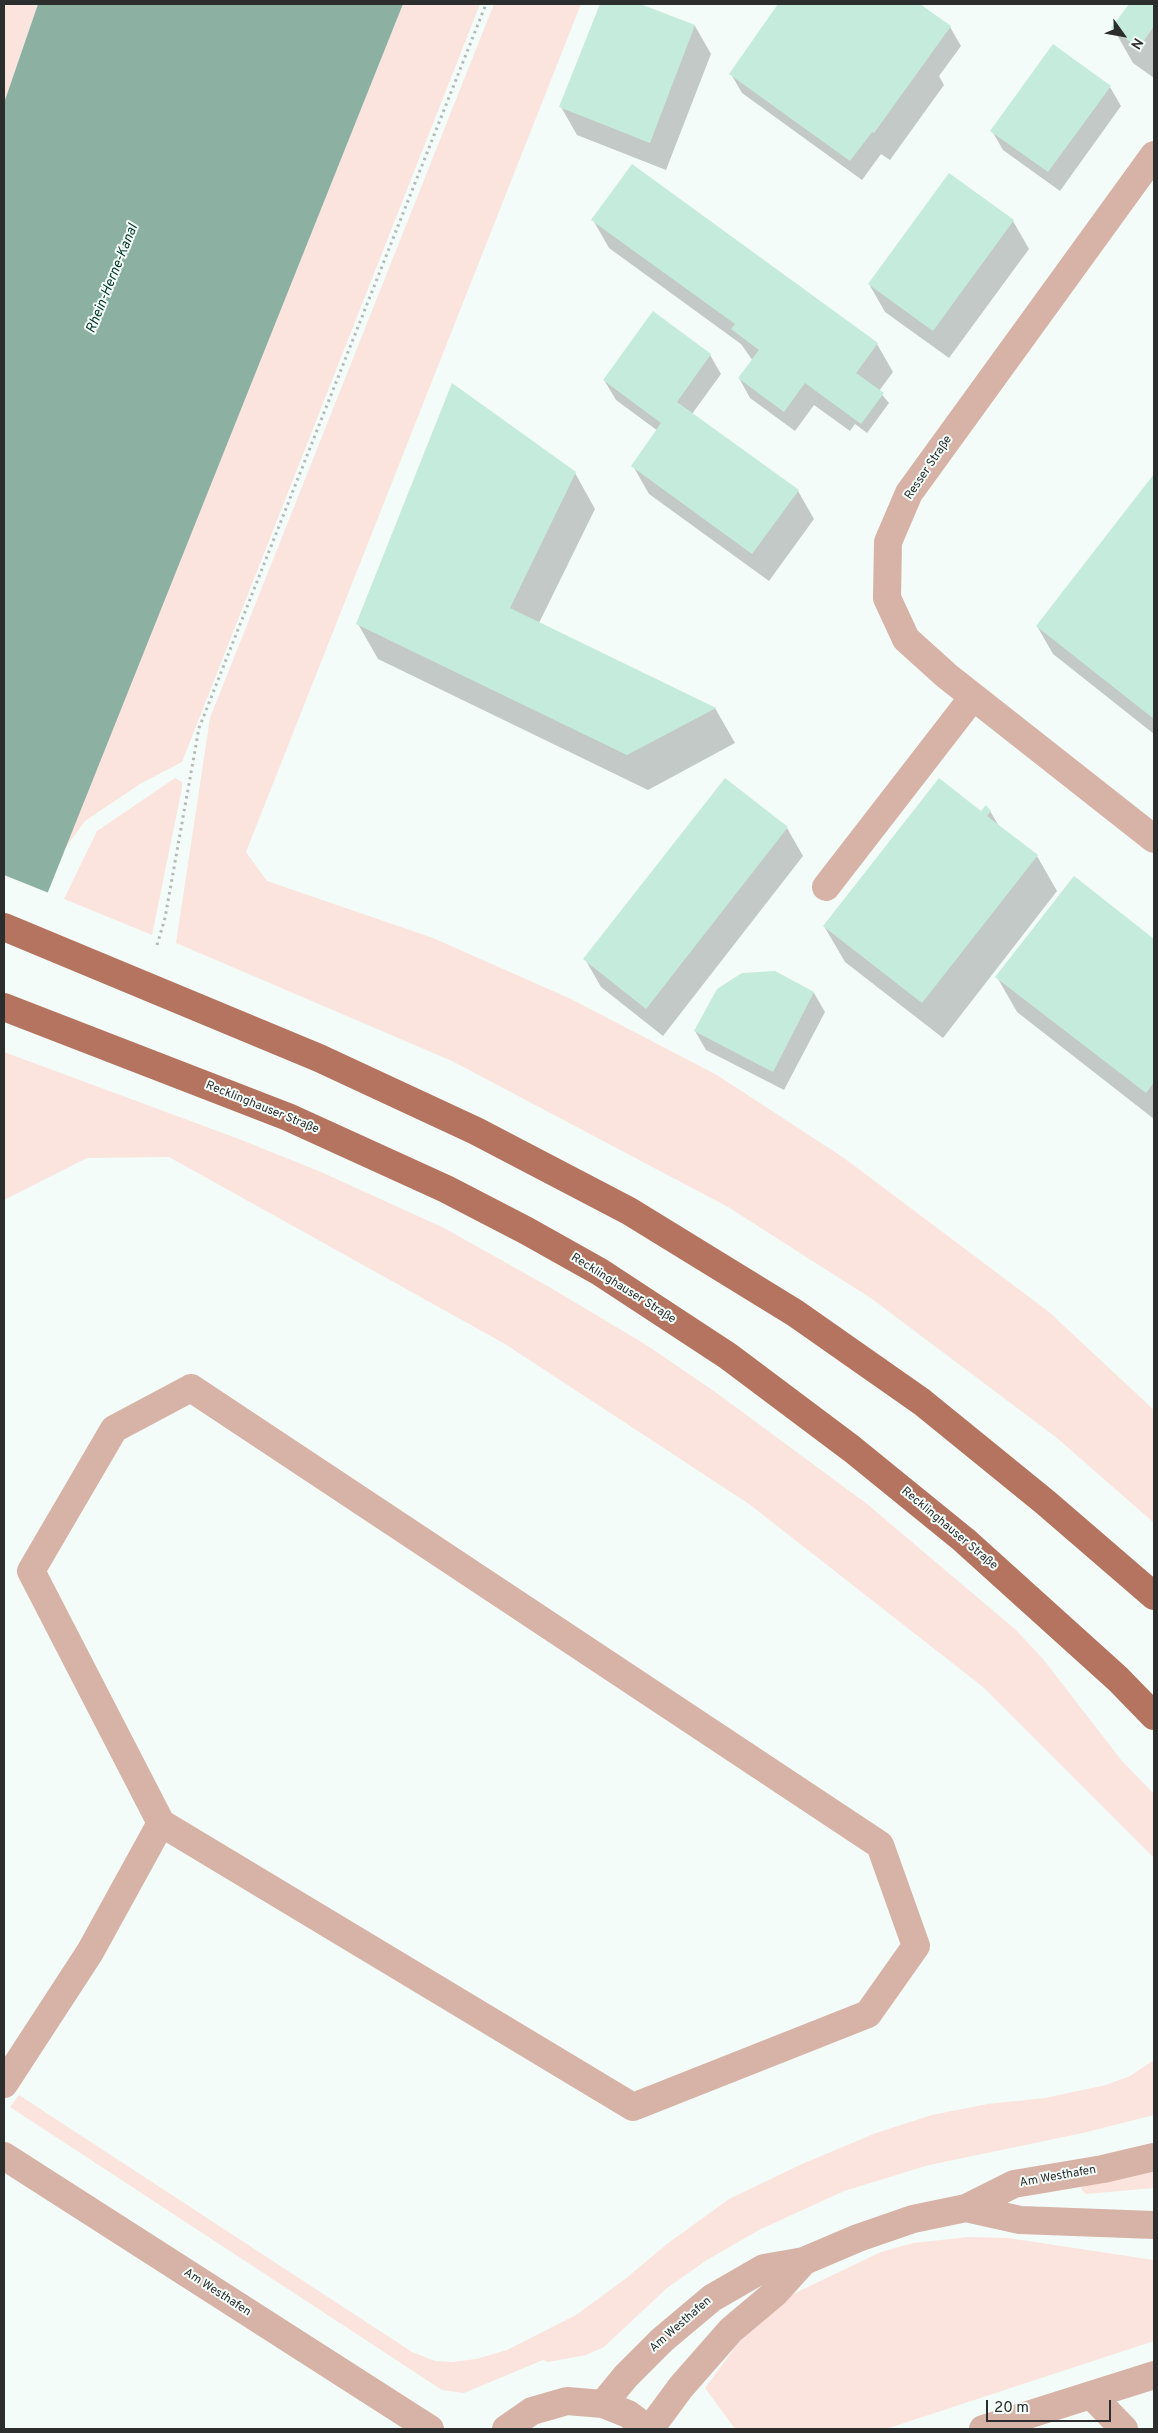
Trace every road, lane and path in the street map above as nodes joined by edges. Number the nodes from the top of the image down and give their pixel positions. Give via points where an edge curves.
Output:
1 (486, 4) edge
2 (1154, 155) edge
3 (973, 697) junction
4 (1154, 839) edge
5 (826, 887) dead end
6 (4, 927) edge
7 (157, 945) dead end
8 (14, 1011) edge
9 (1154, 1596) edge
10 (1154, 1716) edge
11 (161, 1823) junction
12 (4, 2084) edge
13 (4, 2156) edge
14 (1154, 2157) edge
15 (966, 2208) junction
16 (1154, 2225) edge
17 (804, 2261) junction
18 (1154, 2375) edge
19 (1091, 2395) junction
20 (603, 2404) junction
21 (430, 2429) edge
22 (506, 2429) edge
23 (649, 2429) edge
24 (983, 2429) edge
25 (1124, 2429) edge

1 - 7 path via 199,728 165,918
2 - 3 street, Resser Straße via 909,493 888,542 887,598 906,639
3 - 4 street, Resser Straße
3 - 5 street
6 - 9 main road via 318,1058 476,1131 629,1211 795,1312 922,1402
8 - 10 main road, Recklinghauser Straße via 288,1116 446,1189 600,1272 728,1356 852,1449 964,1540
11 - 11 street via 633,2107 868,2014 916,1946 880,1845 192,1388 114,1429 31,1571
11 - 12 street via 90,1952
13 - 21 street, Am Westhafen
14 - 15 street, Am Westhafen via 1014,2184
15 - 16 street, Am Westhafen via 1020,2220
15 - 17 street, Am Westhafen via 912,2219
17 - 20 street, Am Westhafen via 764,2268 712,2298 662,2340
17 - 23 street, Am Westhafen via 775,2293 731,2330
18 - 19 street
19 - 24 street
19 - 25 street
20 - 22 street, Am Westhafen via 567,2401 532,2411
20 - 23 street, Am Westhafen via 628,2414

